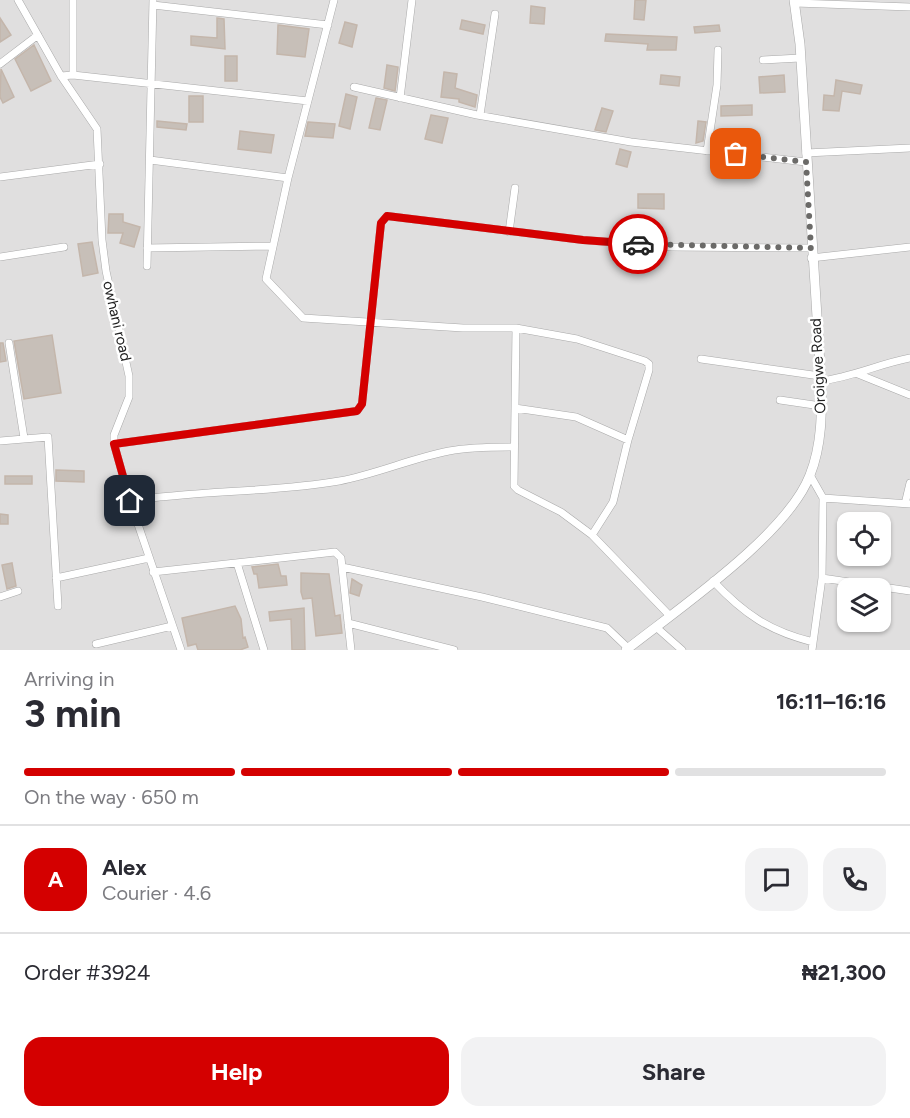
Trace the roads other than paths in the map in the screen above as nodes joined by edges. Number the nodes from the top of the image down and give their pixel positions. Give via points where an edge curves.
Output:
1 (18, 0) edge
2 (73, 0) edge
3 (334, 0) edge
4 (412, 0) edge
5 (153, 2) edge
6 (794, 2) edge
7 (910, 7) edge
8 (495, 14) dead end
9 (328, 25) junction
10 (38, 35) junction
11 (718, 50) dead end
12 (800, 58) junction
13 (763, 60) dead end
14 (0, 64) edge
15 (73, 75) junction
16 (62, 76) junction
17 (152, 83) junction
18 (354, 87) dead end
19 (400, 98) junction
20 (308, 101) junction
21 (480, 115) junction
22 (910, 148) edge
23 (707, 151) junction
24 (806, 157) junction
25 (150, 160) junction
26 (100, 164) junction
27 (0, 177) edge
28 (288, 178) junction
29 (515, 188) dead end
30 (509, 232) junction
31 (273, 246) junction
32 (63, 247) dead end
33 (910, 247) edge
34 (147, 248) junction
35 (811, 253) junction
36 (0, 257) edge
37 (147, 266) dead end
38 (372, 320) junction
39 (516, 328) junction
40 (9, 343) dead end
41 (910, 358) edge
42 (701, 359) dead end
43 (858, 374) junction
44 (820, 378) junction
45 (910, 395) edge
46 (780, 400) dead end
47 (821, 406) junction
48 (515, 408) junction
49 (24, 438) junction
50 (627, 440) junction
51 (0, 441) edge
52 (114, 444) junction
53 (513, 447) junction
54 (810, 476) junction
55 (910, 483) edge
56 (822, 498) junction
57 (130, 501) junction
58 (908, 504) edge
59 (592, 535) junction
60 (149, 558) junction
61 (237, 563) junction
62 (342, 567) junction
63 (153, 572) junction
64 (56, 578) junction
65 (822, 578) junction
66 (713, 580) junction
67 (18, 591) dead end
68 (910, 591) edge
69 (0, 597) edge
70 (58, 606) dead end
71 (670, 616) junction
72 (348, 624) junction
73 (172, 626) junction
74 (656, 627) junction
75 (96, 644) dead end
76 (812, 646) edge
77 (627, 649) edge
78 (181, 650) edge
79 (264, 650) edge
80 (351, 650) edge
81 (454, 650) edge
82 (682, 650) edge

1 - 10 street, owhani road
2 - 15 street
3 - 9 street
4 - 19 street
5 - 9 street
5 - 17 street
6 - 7 street
6 - 12 street, Oroigwe Road
8 - 21 street
9 - 20 street
10 - 14 street
10 - 16 street, owhani road
11 - 23 street
12 - 13 street
12 - 24 street, Oroigwe Road
15 - 16 street
15 - 17 street
16 - 26 street, owhani road via 97,129
17 - 20 street
17 - 25 street
18 - 19 street
19 - 21 street
20 - 28 street
21 - 23 street via 631,142
22 - 24 street
23 - 24 street
24 - 35 street, Oroigwe Road
25 - 28 street
25 - 34 street
26 - 27 street
26 - 52 street, owhani road via 104,260 129,376 129,397
28 - 31 street
29 - 30 street
30 - 35 street
30 - 38 street via 387,216 383,219
31 - 34 street
31 - 38 street via 266,279 300,316
32 - 36 street
33 - 35 street
34 - 37 street
35 - 44 street, Oroigwe Road
38 - 39 street
38 - 52 street via 362,404 357,411
39 - 48 street
39 - 50 street via 576,339 649,364
40 - 49 street
41 - 43 street via 877,365
42 - 44 street
43 - 44 street
43 - 45 street
44 - 47 street, Oroigwe Road
46 - 47 street
47 - 54 street, Oroigwe Road via 819,444
48 - 50 street via 576,417
48 - 53 street
49 - 51 street
49 - 64 street via 46,436 49,440
50 - 59 street via 613,502
52 - 57 street
53 - 57 street via 451,450 340,480 281,489 177,494
53 - 59 street via 512,479 518,490 561,512
54 - 56 street
54 - 66 street, Oroigwe Road via 777,525
55 - 58 street
56 - 58 street
56 - 65 street
57 - 60 street
59 - 71 street
60 - 63 street
60 - 64 street
61 - 62 street via 329,550 339,554
61 - 63 street
61 - 79 street
62 - 72 street
62 - 77 street via 607,628
63 - 73 street
64 - 70 street
65 - 68 street
65 - 76 street
66 - 71 street, Oroigwe Road
66 - 76 street via 748,615
67 - 69 street
71 - 74 street, Oroigwe Road
72 - 80 street
72 - 81 street
73 - 75 street
73 - 78 street
74 - 77 street, Oroigwe Road
74 - 82 street

